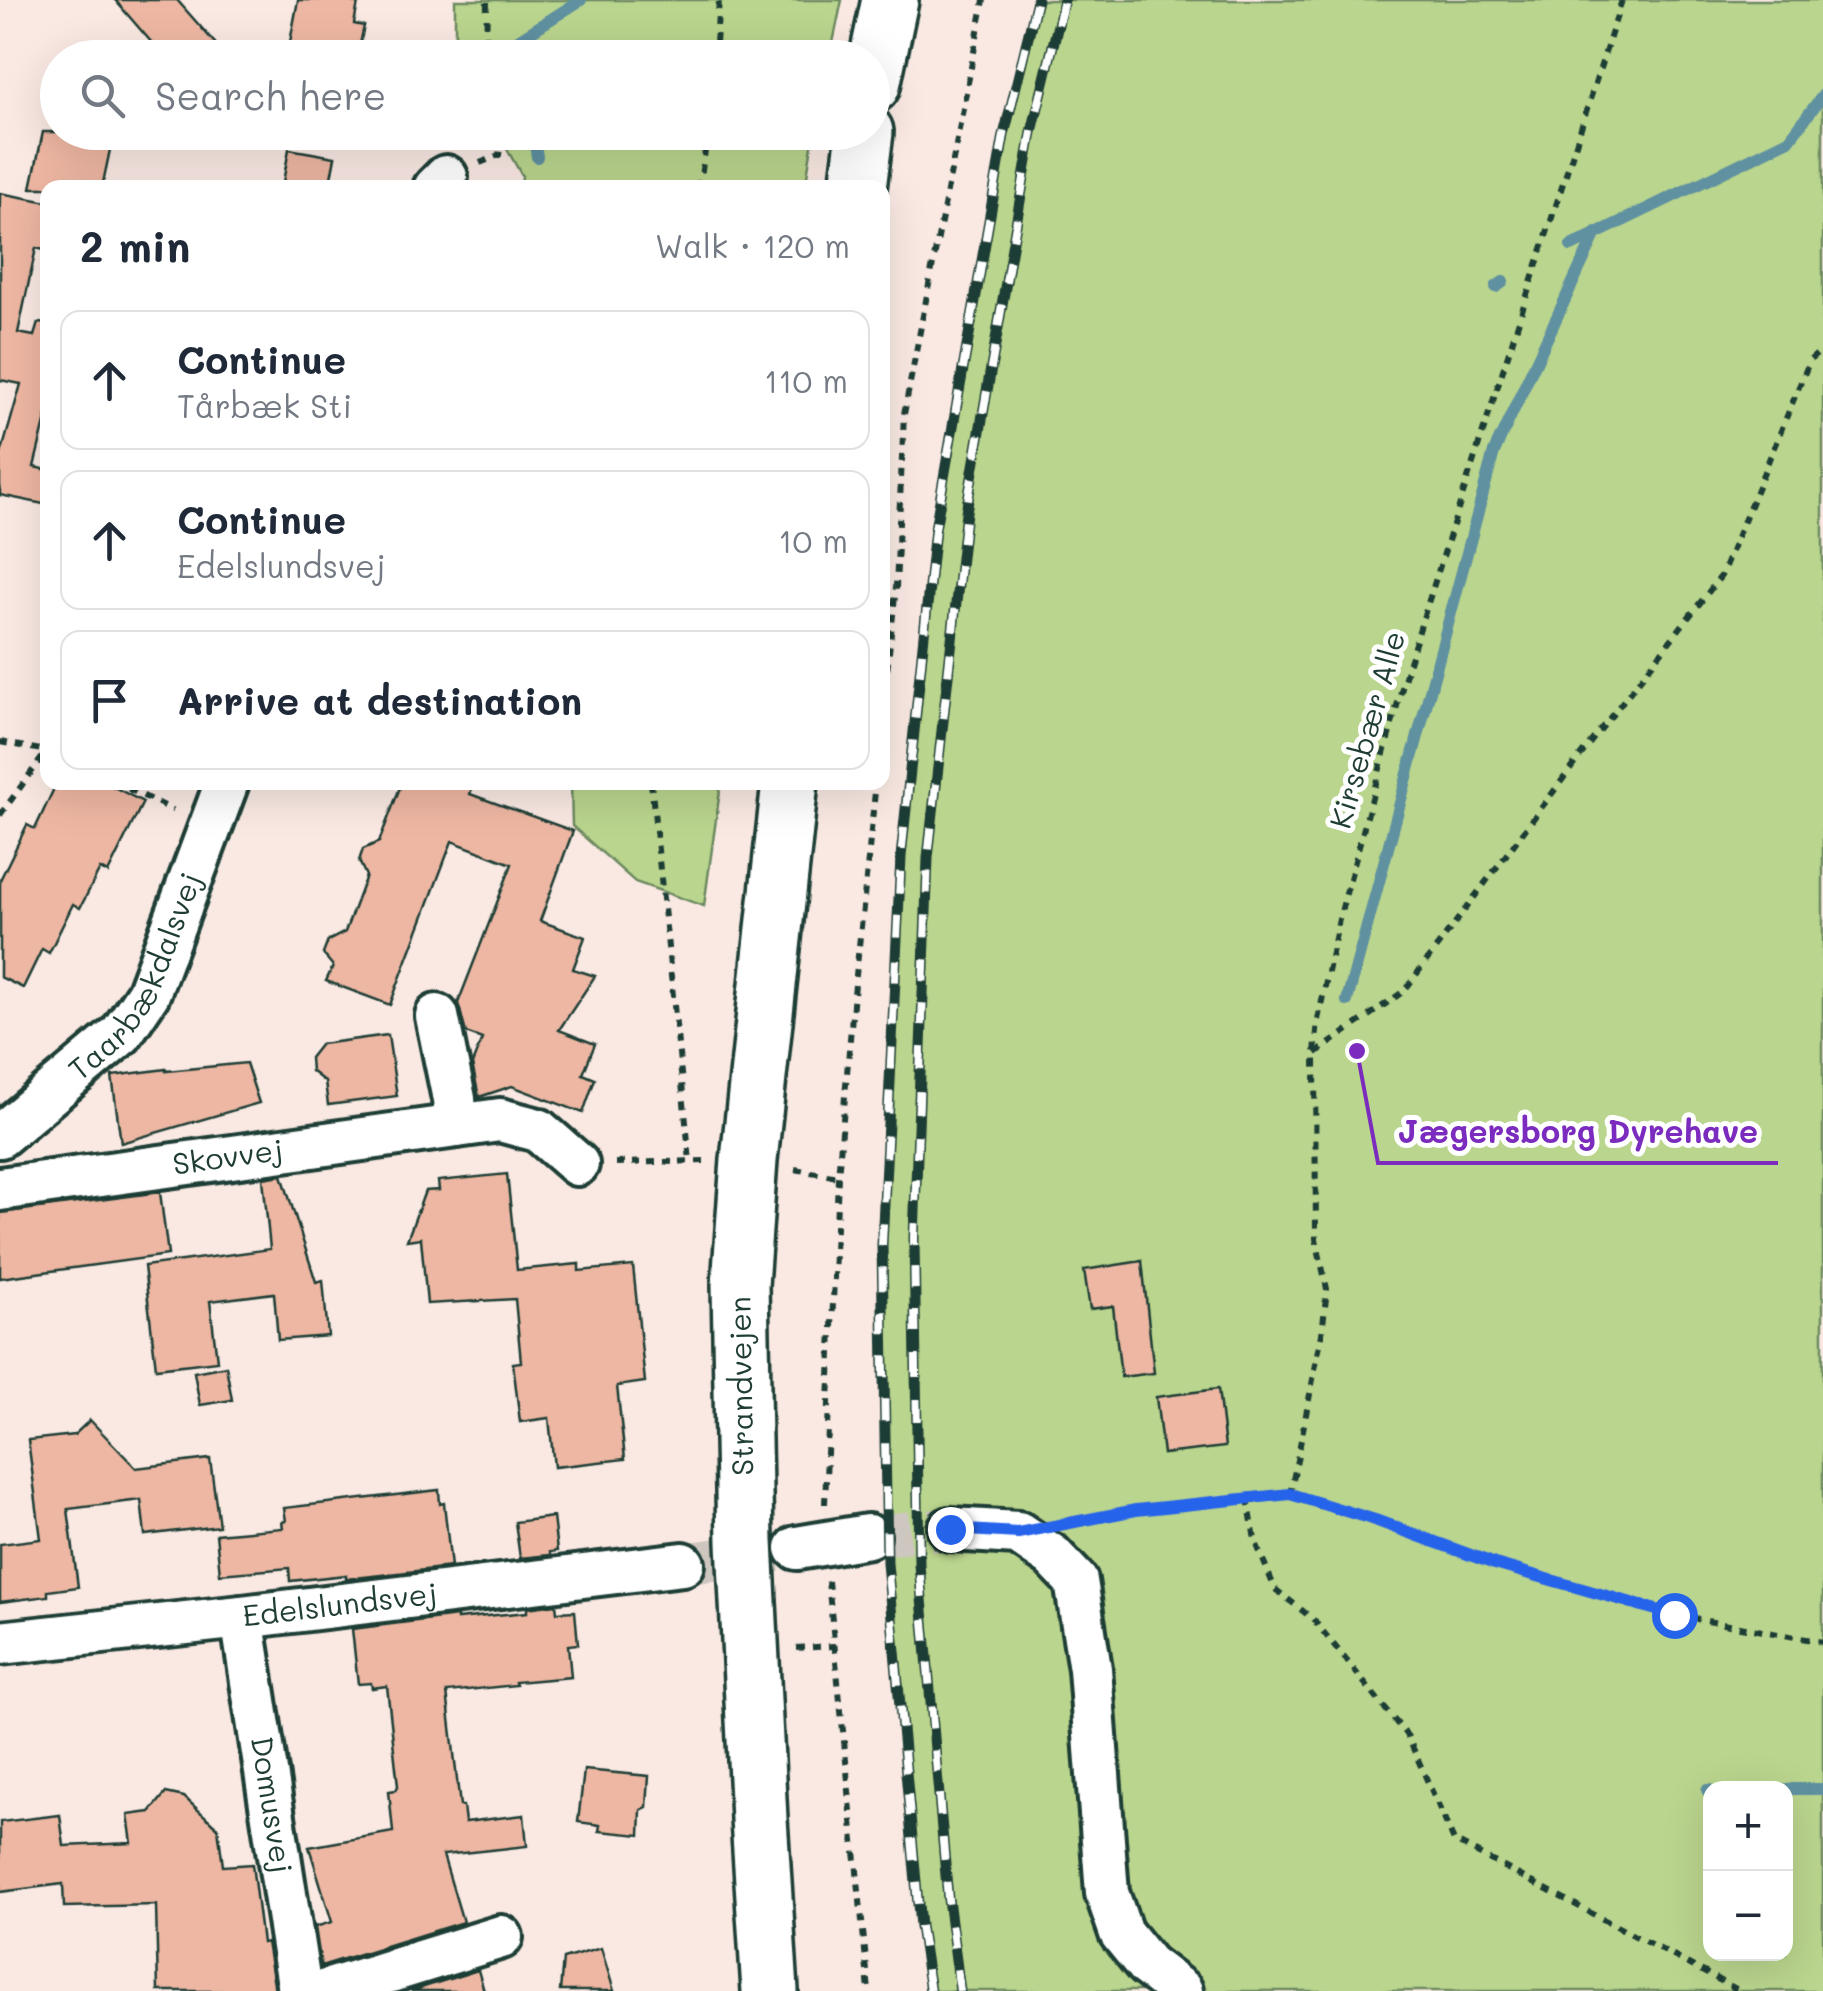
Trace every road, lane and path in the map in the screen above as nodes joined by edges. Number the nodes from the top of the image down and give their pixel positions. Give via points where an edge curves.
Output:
1 (487, 0) edge
2 (719, 0) edge
3 (890, 0) edge
4 (984, 0) edge
5 (1622, 0) edge
6 (486, 40) edge
7 (716, 40) edge
8 (882, 40) edge
9 (705, 150) edge
10 (863, 150) edge
11 (700, 180) edge
12 (859, 180) edge
13 (1823, 349) edge
14 (890, 642) edge
15 (0, 742) edge
16 (40, 750) edge
17 (40, 761) edge
18 (131, 790) edge
19 (223, 790) edge
20 (653, 790) edge
21 (789, 790) edge
22 (875, 790) edge
23 (0, 815) edge
24 (210, 827) junction
25 (437, 1016) dead end
26 (1315, 1053) junction
27 (456, 1126) junction
28 (0, 1136) edge
29 (690, 1161) dead end
30 (578, 1164) dead end
31 (0, 1189) edge
32 (826, 1441) dead end
33 (1290, 1494) junction
34 (1248, 1498) junction
35 (950, 1529) tunnel mouth
36 (1018, 1533) junction
37 (868, 1536) tunnel mouth
38 (797, 1548) tunnel mouth
39 (683, 1564) tunnel mouth
40 (242, 1617) junction
41 (1823, 1642) edge
42 (0, 1643) edge
43 (834, 1646) dead end
44 (500, 1937) dead end
45 (300, 1991) edge
46 (326, 1991) edge
47 (770, 1991) edge
48 (869, 1991) edge
49 (1181, 1991) edge
50 (1740, 1991) edge

1 - 6 path
2 - 7 path
3 - 8 main road
4 - 14 path via 904,414
5 - 26 path, Kirsebær Alle via 1409,662 1338,920
9 - 11 path
10 - 12 main road
13 - 26 path via 1810,360 1720,576 1404,991
15 - 16 path
17 - 23 path
18 - 24 path
19 - 24 street, Taarbækdalsvej
20 - 29 path
21 - 47 main road, Strandvejen via 740,1285 745,1542
22 - 32 path via 838,1177
24 - 28 street, Taarbækdalsvej via 148,994 122,1034
25 - 27 street
26 - 33 path, Kirsebær Alle via 1316,1239 1326,1289
27 - 30 street, Skovvej via 500,1120 538,1130
27 - 31 street, Skovvej
33 - 34 path
33 - 41 path via 1495,1564 1674,1615
34 - 36 path
34 - 50 path via 1274,1589 1313,1620 1408,1738 1454,1841
35 - 36 street
36 - 49 street via 1076,1581 1090,1668 1107,1893 1121,1933
37 - 38 street
39 - 40 street, Edelslundsvej
40 - 42 street, Edelslundsvej
40 - 45 street, Domusvej
43 - 48 path
44 - 46 street

